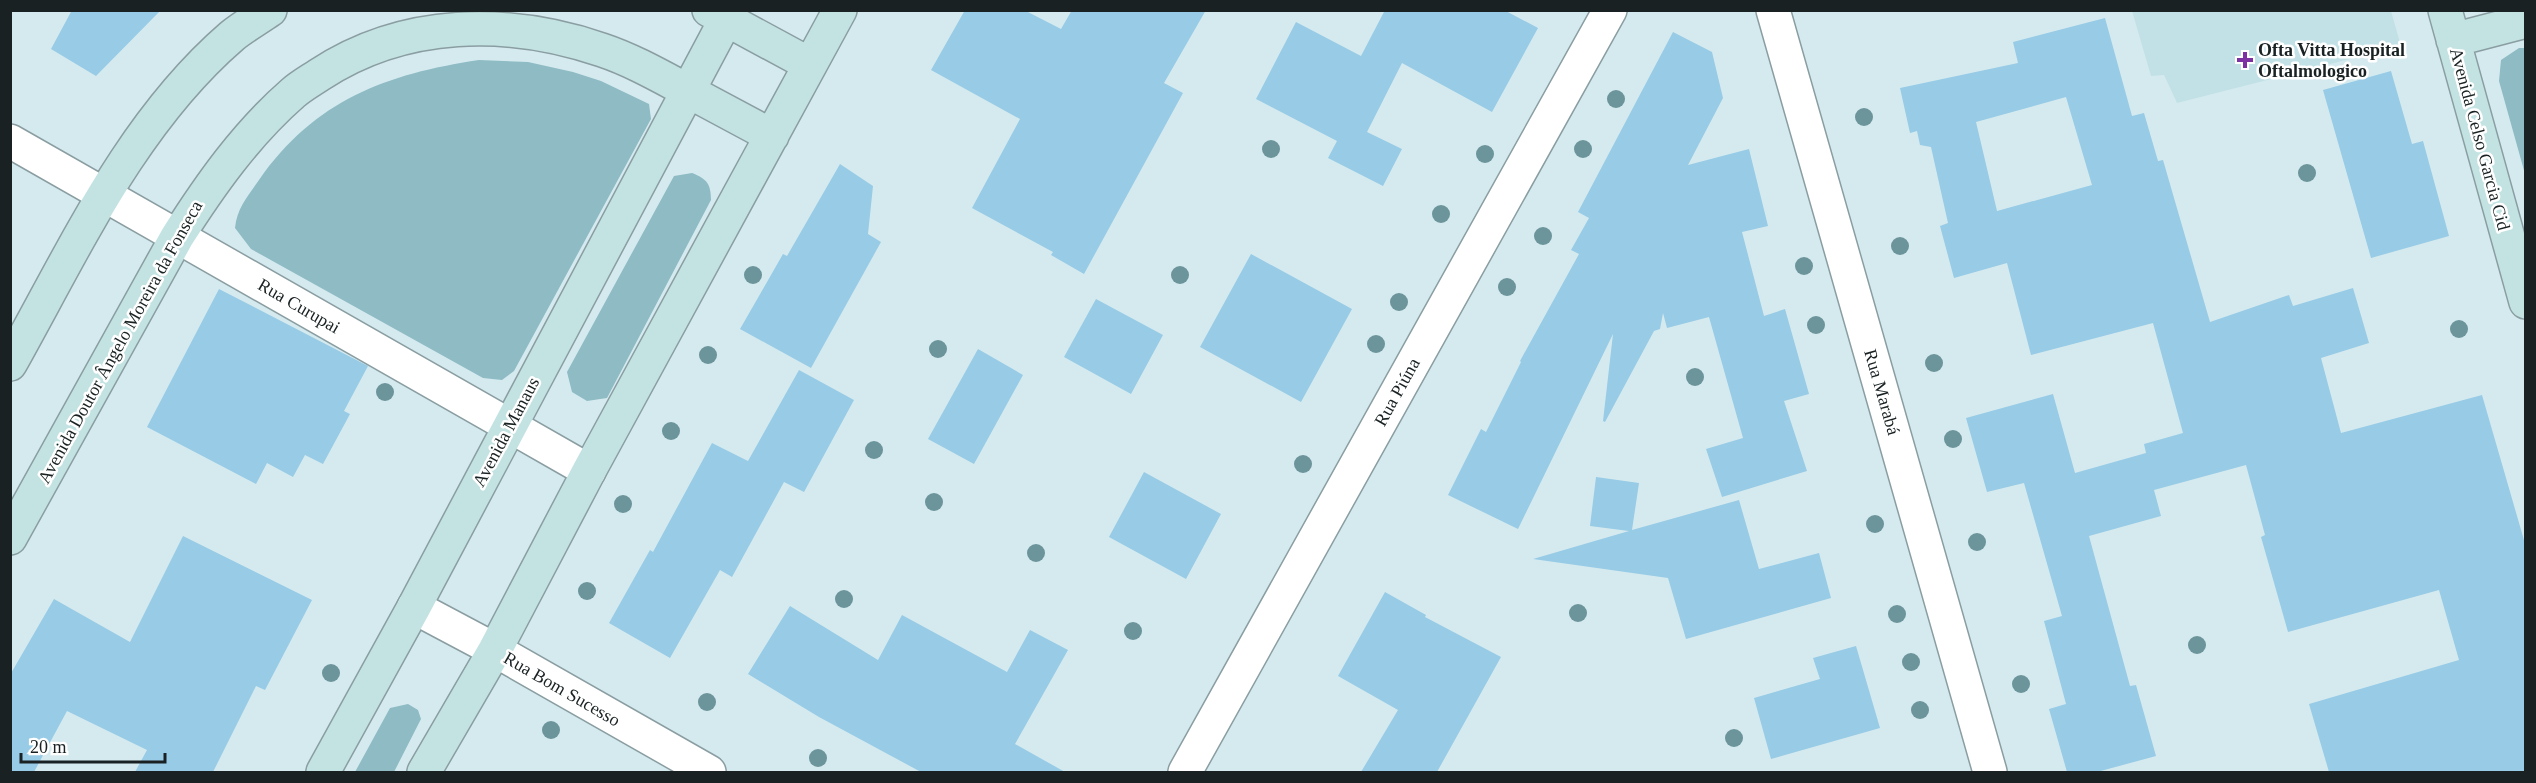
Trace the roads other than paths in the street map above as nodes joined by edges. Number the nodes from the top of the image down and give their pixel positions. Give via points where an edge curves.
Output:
1 (270, 10) edge
2 (840, 10) edge
3 (1610, 10) edge
4 (1773, 10) edge
5 (722, 14) edge
6 (2526, 21) edge
7 (2449, 26) edge
8 (810, 64) junction
9 (688, 92) junction
10 (772, 136) junction
11 (10, 141) edge
12 (105, 195) junction
13 (177, 237) junction
14 (2526, 302) edge
15 (10, 364) edge
16 (509, 425) junction
17 (589, 471) junction
18 (10, 538) edge
19 (414, 607) junction
20 (495, 650) junction
21 (323, 772) edge
22 (424, 772) edge
23 (709, 772) edge
24 (1185, 772) edge
25 (1990, 772) edge

1 - 12 street via 233,36 165,105
2 - 8 street
3 - 24 street, Rua Piúna
4 - 25 street, Rua Marabá
5 - 8 street
5 - 9 street
6 - 7 street
7 - 14 street, Avenida Celso Garcia Cid
8 - 10 street
9 - 10 street, Avenida Doutor Ângelo Moreira da Fonseca
9 - 13 street, Avenida Doutor Ângelo Moreira da Fonseca via 603,50 533,32 462,28 391,40 361,51 295,91 240,147
9 - 16 street, Avenida Manaus
10 - 17 street
11 - 12 street, Rua Curupai
12 - 13 street, Rua Curupai
12 - 15 street
13 - 16 street, Rua Curupai
13 - 18 street, Avenida Doutor Ângelo Moreira da Fonseca
16 - 17 street, Rua Curupai
16 - 19 street, Avenida Manaus
17 - 20 street
19 - 20 street, Rua Bom Sucesso
19 - 21 street, Avenida Manaus
20 - 22 street
20 - 23 street, Rua Bom Sucesso

